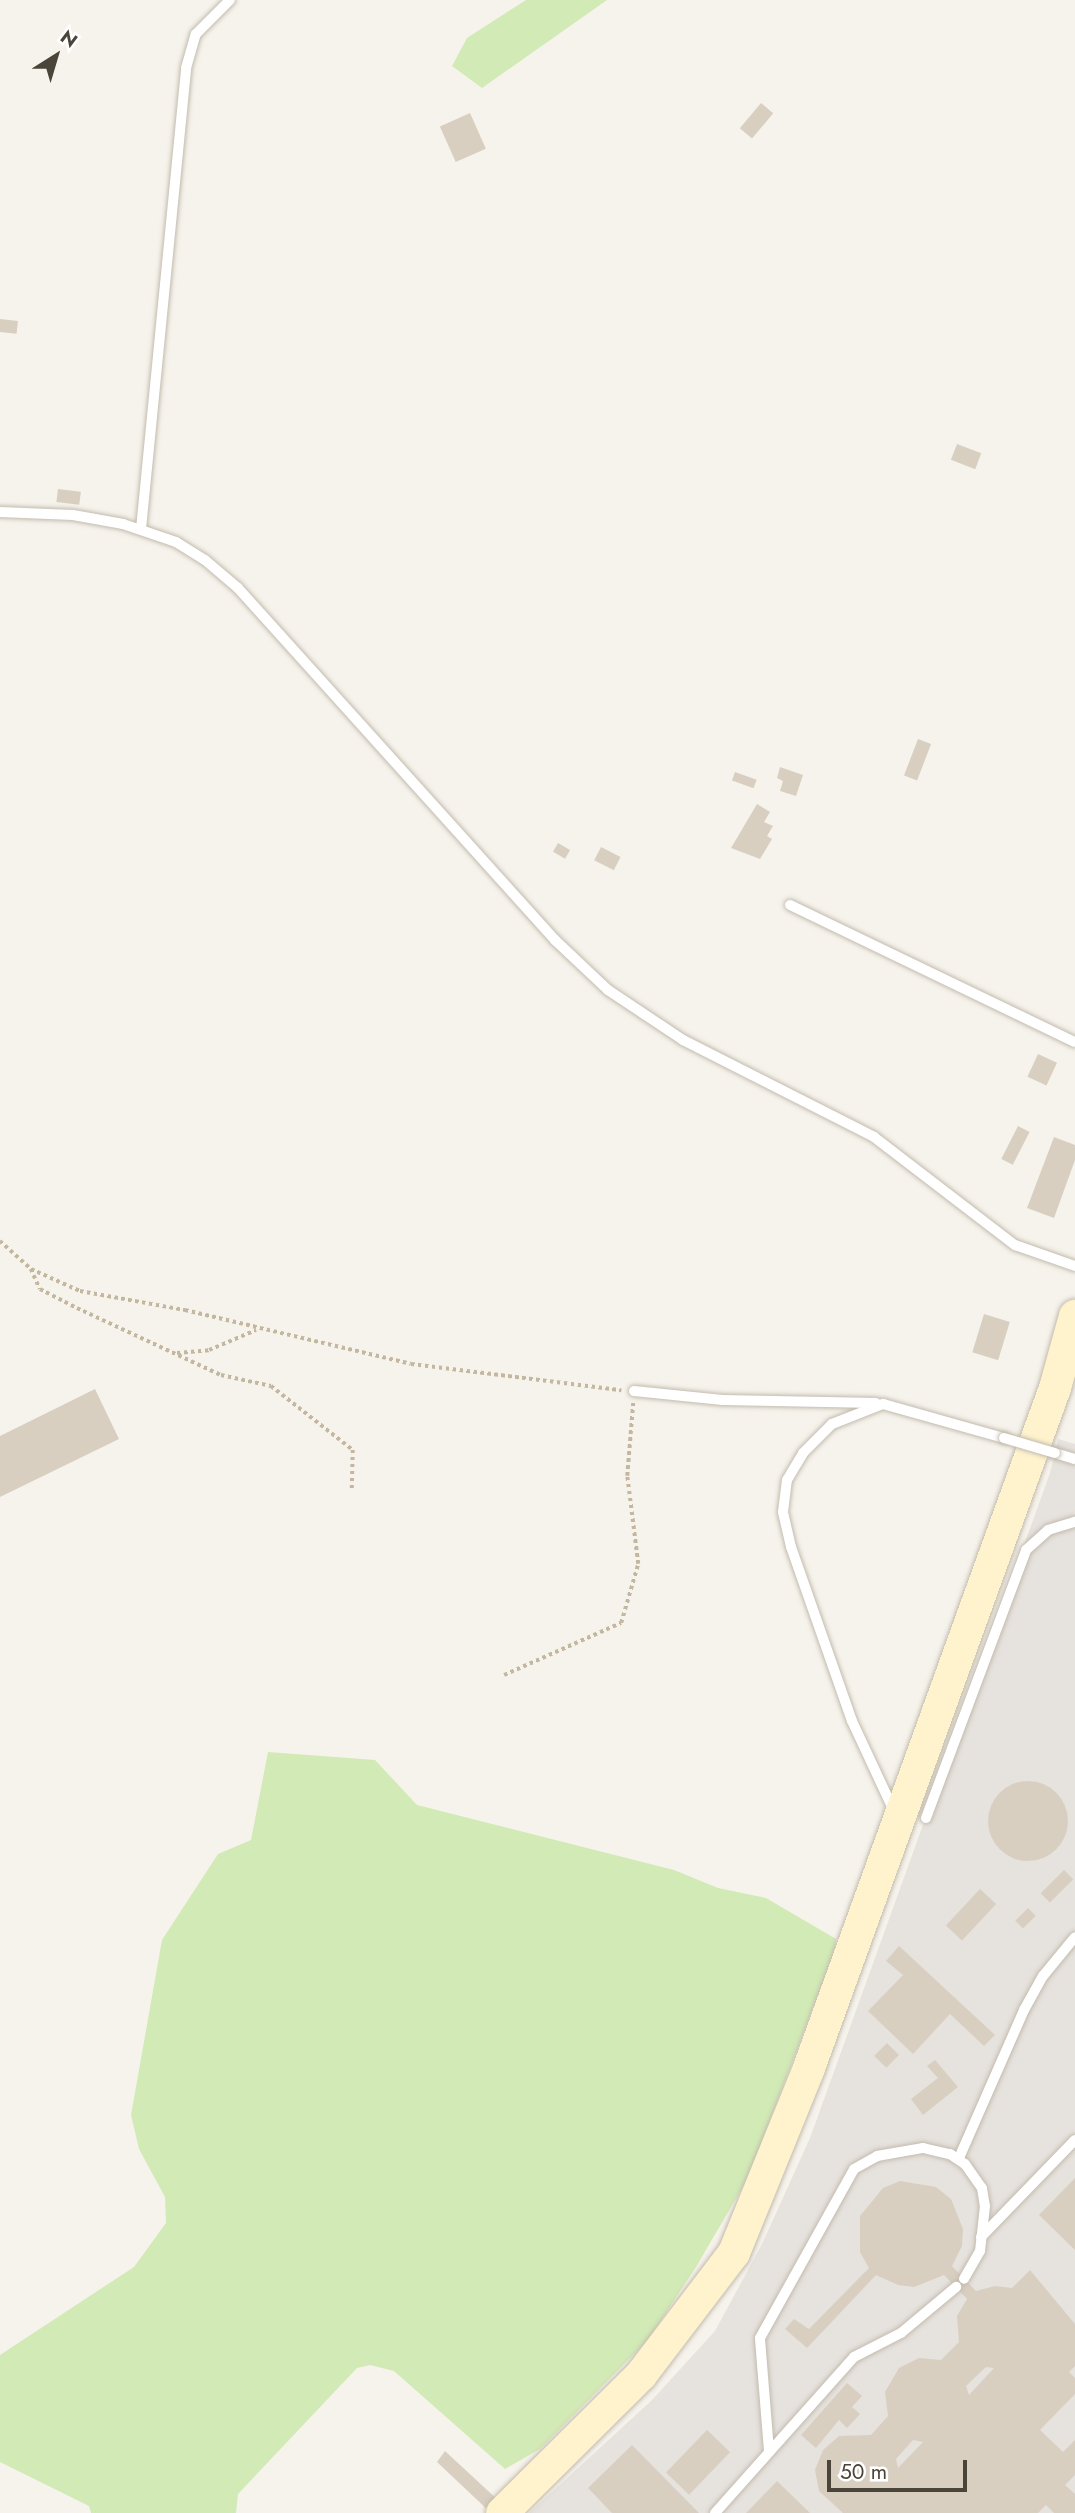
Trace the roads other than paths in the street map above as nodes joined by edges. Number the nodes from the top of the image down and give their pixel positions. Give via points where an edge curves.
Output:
1 (230, 0) edge
2 (0, 512) edge
3 (141, 529) junction
4 (790, 905) dead end
5 (1075, 1042) edge
6 (1075, 1266) edge
7 (1075, 1316) edge
8 (634, 1391) road end
9 (883, 1404) junction
10 (1075, 1459) edge
11 (1075, 1522) edge
12 (913, 1819) junction
13 (1075, 1937) edge
14 (1075, 2140) edge
15 (959, 2158) junction
16 (981, 2237) junction
17 (769, 2451) junction
18 (502, 2513) edge
19 (715, 2513) edge

1 - 3 lane via 206,20 189,51
2 - 3 lane via 89,517
3 - 6 lane via 186,547 232,583 533,916 608,990 683,1040 874,1137 1014,1245
4 - 5 lane
7 - 12 street
8 - 9 lane via 723,1400
9 - 10 lane, bridge
9 - 12 lane via 832,1424 817,1438 787,1480 783,1512 852,1721
11 - 12 lane via 1048,1530 1026,1550
12 - 18 street via 734,2253 641,2375
13 - 15 lane via 1043,1976 1024,2010
14 - 16 lane
15 - 16 lane via 978,2179 984,2197
15 - 17 lane via 923,2148 887,2153 859,2165 844,2183 760,2338
16 - 17 lane via 975,2266 960,2283 901,2333 854,2357
17 - 19 lane

